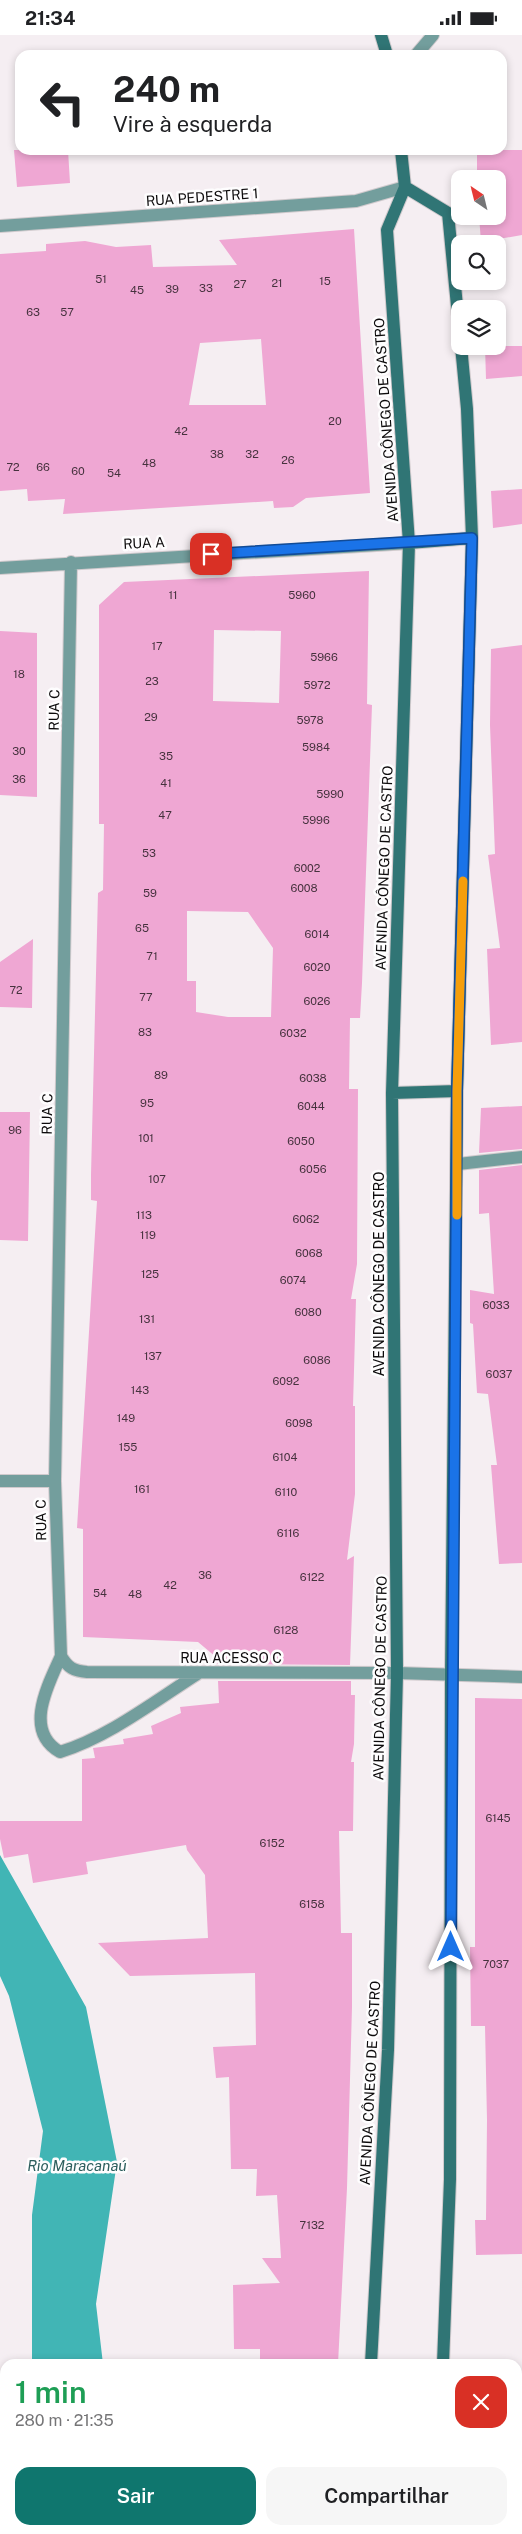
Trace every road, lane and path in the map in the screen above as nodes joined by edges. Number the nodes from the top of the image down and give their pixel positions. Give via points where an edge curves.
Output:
1 (381, 35) edge
2 (433, 35) edge
3 (385, 50) edge
4 (420, 50) edge
5 (402, 155) edge
6 (405, 187) junction
7 (0, 226) edge
8 (456, 300) edge
9 (462, 355) edge
10 (472, 538) junction
11 (410, 543) junction
12 (71, 563) junction
13 (0, 568) edge
14 (457, 1091) junction
15 (392, 1093) junction
16 (522, 1157) edge
17 (458, 1164) junction
18 (0, 1481) edge
19 (55, 1481) junction
20 (64, 1661) junction
21 (199, 1673) junction
22 (397, 1673) junction
23 (451, 1676) junction
24 (522, 1677) edge
25 (370, 2359) edge
26 (443, 2359) edge

1 - 3 main road
2 - 4 street
5 - 6 main road, AVENIDA CÔNEGO DE CASTRO
6 - 7 street, RUA PEDESTRE 1 via 356,201
6 - 8 main road via 448,213
6 - 11 main road, AVENIDA CÔNEGO DE CASTRO via 387,230
9 - 10 main road
10 - 11 main road
10 - 14 main road
11 - 12 street, RUA A
11 - 15 main road, AVENIDA CÔNEGO DE CASTRO
12 - 13 street, RUA A
12 - 19 street, RUA C
14 - 15 main road
14 - 17 main road
15 - 22 main road, AVENIDA CÔNEGO DE CASTRO
16 - 17 street
17 - 23 main road
18 - 19 street
19 - 20 street, RUA C
20 - 21 street, RUA ACESSO C via 76,1671 87,1672
20 - 21 street via 42,1697 44,1736 49,1745 60,1752 80,1746
21 - 22 street, RUA ACESSO C
22 - 23 street, RUA ACESSO C
22 - 25 main road, AVENIDA CÔNEGO DE CASTRO via 388,2050
23 - 24 street, RUA ACESSO C
23 - 26 main road via 450,2179

